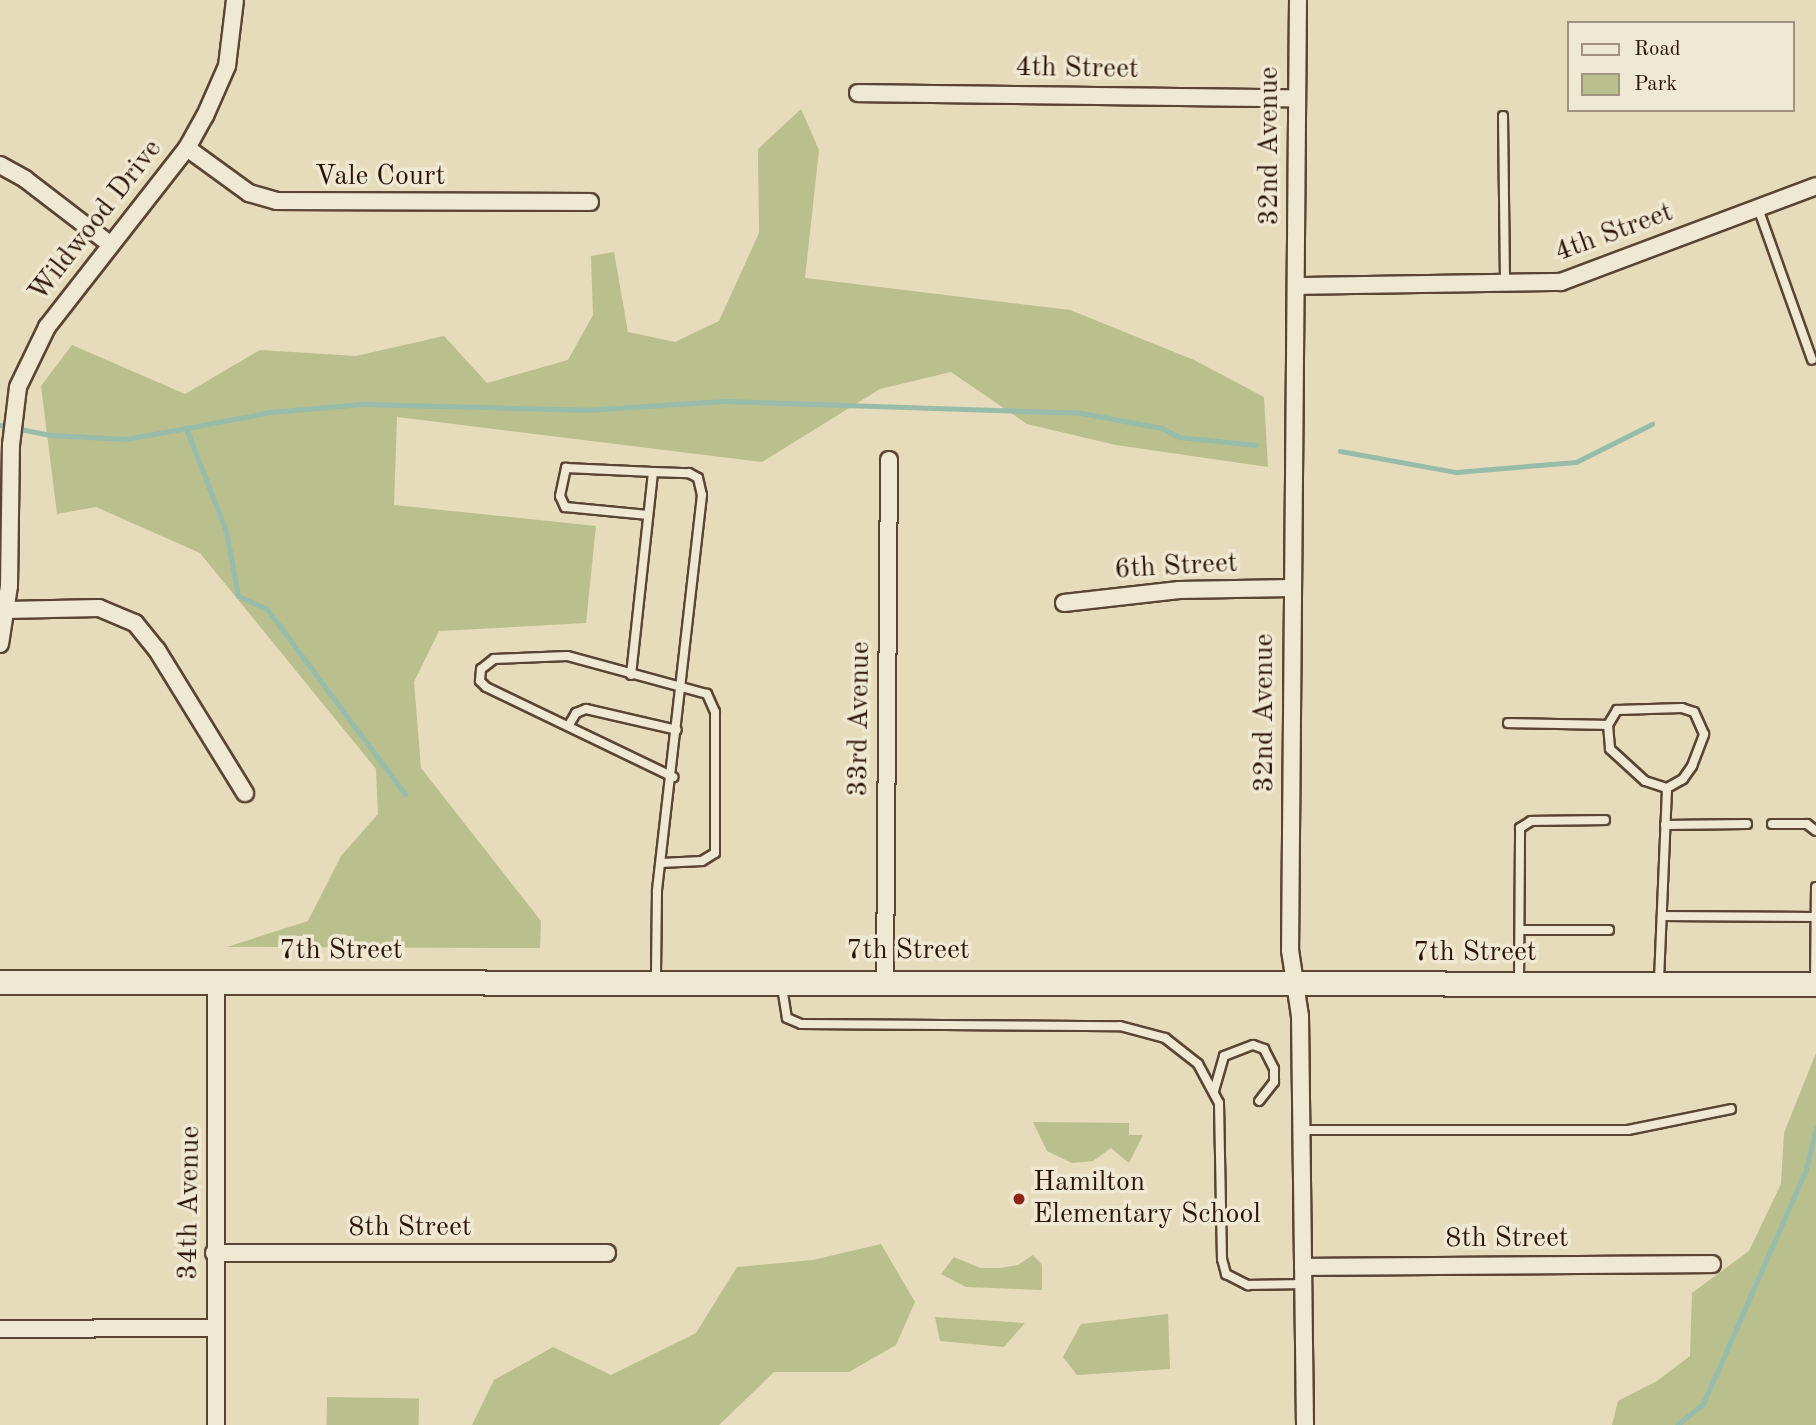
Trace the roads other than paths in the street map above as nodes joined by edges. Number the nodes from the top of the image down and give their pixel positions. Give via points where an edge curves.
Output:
1 (235, 0) edge
2 (1298, 0) edge
3 (858, 93) dead end
4 (1295, 98) junction
5 (1503, 116) dead end
6 (187, 148) junction
7 (0, 165) edge
8 (1816, 186) edge
9 (590, 202) dead end
10 (1758, 208) junction
11 (110, 245) junction
12 (1505, 285) junction
13 (1296, 286) junction
14 (1812, 360) dead end
15 (889, 460) dead end
16 (653, 472) junction
17 (648, 515) junction
18 (1292, 588) junction
19 (1064, 603) dead end
20 (6, 610) junction
21 (0, 644) edge
22 (631, 675) junction
23 (681, 688) junction
24 (1508, 723) dead end
25 (569, 725) junction
26 (1608, 725) junction
27 (677, 730) junction
28 (673, 778) junction
29 (1667, 788) junction
30 (245, 793) dead end
31 (1605, 820) dead end
32 (1747, 824) dead end
33 (1772, 824) dead end
34 (1665, 825) junction
35 (1816, 831) edge
36 (661, 863) junction
37 (1816, 887) edge
38 (1662, 916) junction
39 (1816, 916) edge
40 (1520, 930) junction
41 (1609, 930) dead end
42 (656, 979) junction
43 (782, 980) junction
44 (885, 980) junction
45 (1295, 981) junction
46 (0, 982) edge
47 (216, 982) junction
48 (1519, 983) junction
49 (1659, 983) junction
50 (1815, 984) edge
51 (1214, 1091) junction
52 (1259, 1101) dead end
53 (1731, 1109) dead end
54 (1301, 1130) junction
55 (214, 1253) junction
56 (607, 1253) dead end
57 (1712, 1264) dead end
58 (1303, 1267) junction
59 (1303, 1284) junction
60 (215, 1328) junction
61 (0, 1329) edge
62 (216, 1425) edge
63 (1306, 1425) edge

1 - 6 street, Wildwood Drive via 227,66
2 - 4 street, 32nd Avenue
3 - 4 street, 4th Street
4 - 13 street, 32nd Avenue
5 - 12 lane
6 - 9 street, Vale Court via 249,193 277,201
6 - 11 street, Wildwood Drive
7 - 11 street via 35,186
8 - 10 street, 4th Street
10 - 12 street, 4th Street via 1585,275 1550,284
10 - 14 lane
11 - 20 street, Wildwood Drive via 47,327 18,387 10,445 12,540
12 - 13 street, 4th Street
13 - 18 street, 32nd Avenue
15 - 44 street, 33rd Avenue
16 - 17 lane
16 - 17 lane via 566,468 560,496 565,507
16 - 23 lane via 689,473 698,478 702,495
17 - 22 lane
18 - 19 street, 6th Street via 1179,590
18 - 45 street, 32nd Avenue via 1290,950
20 - 21 street, Wildwood Drive
20 - 30 street via 99,608 135,623 157,650
22 - 23 lane
22 - 25 lane via 567,656 494,659 483,664 480,681 486,687
23 - 27 lane
23 - 36 lane via 707,694 715,712 715,853 702,861
24 - 26 lane
25 - 27 lane via 576,713 586,709
25 - 28 lane
26 - 29 lane via 1610,749 1617,758 1656,787
26 - 29 lane via 1612,714 1625,708 1694,712 1701,721 1702,747 1683,779
27 - 28 lane
28 - 36 lane
29 - 34 lane
31 - 40 lane via 1524,822
32 - 34 lane
33 - 35 lane via 1807,824
34 - 38 lane
36 - 42 lane
37 - 39 lane
38 - 39 lane
38 - 49 lane
39 - 50 lane
40 - 41 lane
40 - 48 lane
42 - 43 street, 7th Street
42 - 47 street, 7th Street
43 - 44 street, 7th Street
43 - 51 lane via 787,1018 801,1024 1120,1026 1146,1030 1183,1049
44 - 45 street, 7th Street
45 - 48 street, 7th Street
45 - 54 street, 32nd Avenue via 1300,1016
46 - 47 street, 7th Street
47 - 55 street, 34th Avenue
48 - 49 street, 7th Street
49 - 50 street, 7th Street
51 - 52 lane via 1224,1056 1253,1045 1264,1049 1275,1069 1274,1082
51 - 59 lane via 1222,1127 1222,1259 1226,1274 1236,1282
53 - 54 lane via 1628,1130
54 - 58 street, 32nd Avenue
55 - 56 street, 8th Street
55 - 60 street, 34th Avenue
57 - 58 street, 8th Street
58 - 59 street, 32nd Avenue
59 - 63 street, 32nd Avenue
60 - 61 street
60 - 62 street, 34th Avenue

